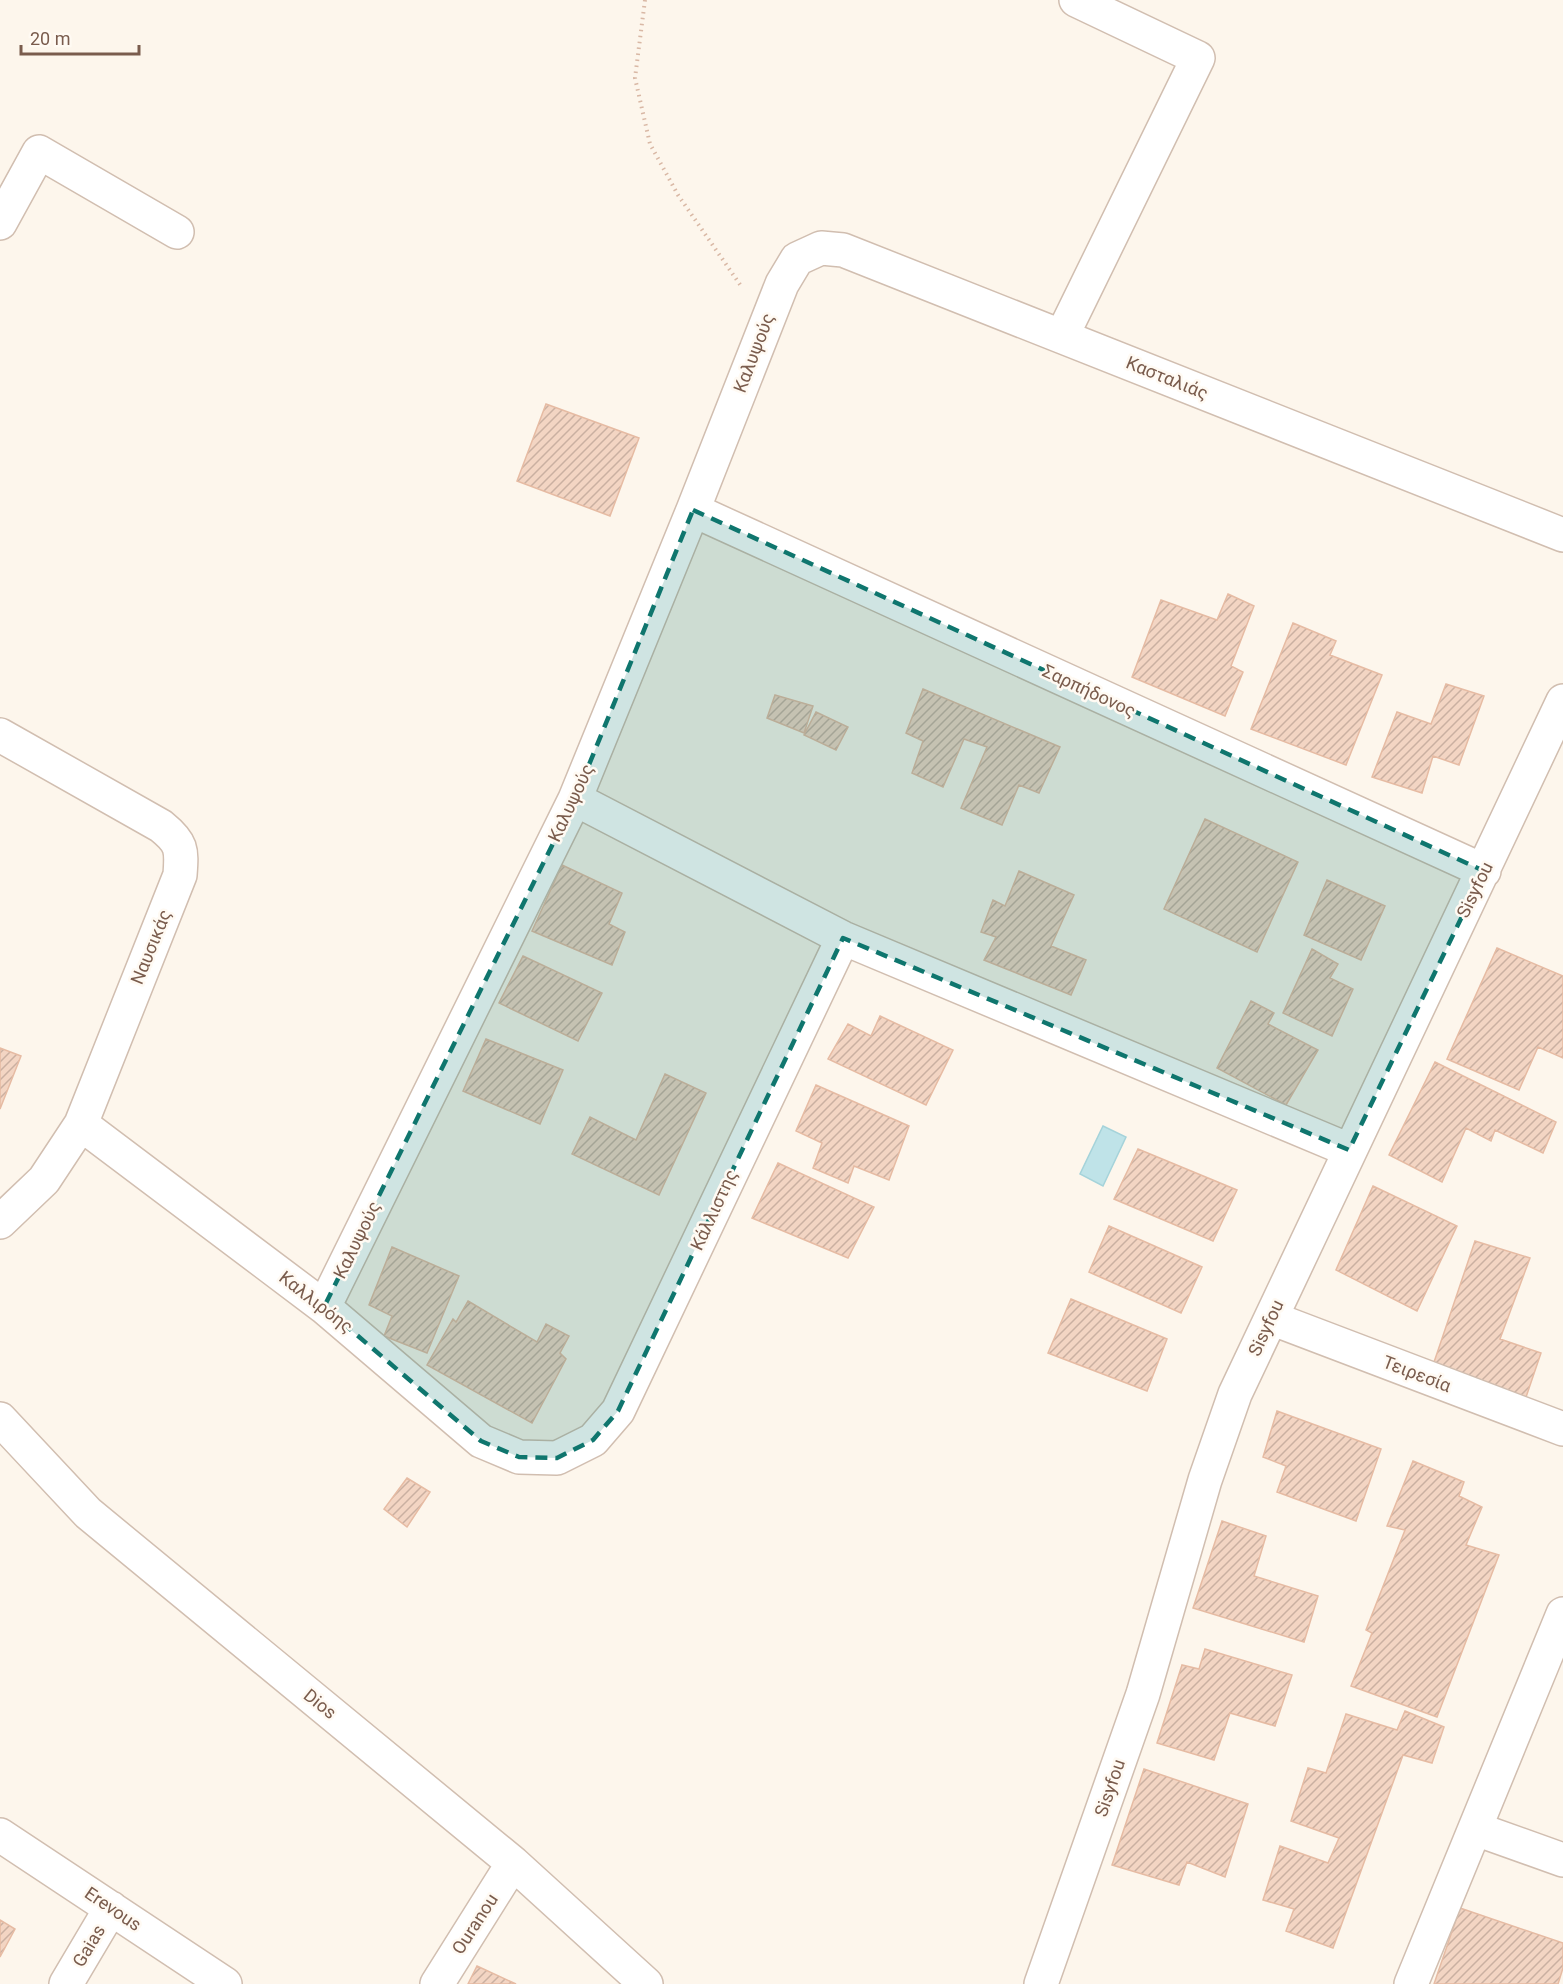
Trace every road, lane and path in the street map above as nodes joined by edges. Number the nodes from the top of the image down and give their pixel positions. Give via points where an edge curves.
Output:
1 (645, 0) edge
2 (1076, 0) edge
3 (0, 223) edge
4 (177, 232) dead end
5 (782, 284) joint
6 (766, 321) junction
7 (1062, 336) junction
8 (693, 510) junction
9 (1563, 535) edge
10 (1563, 701) edge
11 (0, 735) edge
12 (574, 798) junction
13 (1484, 871) junction
14 (843, 938) junction
15 (81, 1124) junction
16 (1348, 1150) junction
17 (0, 1222) edge
18 (324, 1307) junction
19 (1271, 1318) junction
20 (0, 1419) edge
21 (1563, 1429) edge
22 (557, 1458) joint
23 (1563, 1614) edge
24 (1476, 1828) junction
25 (0, 1835) edge
26 (1563, 1860) edge
27 (513, 1863) junction
28 (111, 1908) junction
29 (66, 1984) edge
30 (225, 1984) edge
31 (437, 1984) edge
32 (646, 1984) edge
33 (1041, 1984) edge
34 (1412, 1984) edge

1 - 6 path via 635,78 650,144 678,195
2 - 7 street via 1198,58
3 - 4 street via 39,152
5 - 6 street, Καλυψούς
5 - 7 street, Κασταλιάς via 797,260 821,248 843,250
6 - 8 street, Καλυψούς
7 - 9 street, Κασταλιάς
8 - 12 street, Καλυψούς
8 - 13 street, Σαρπήδονος
10 - 13 street, Sisyfou
11 - 15 street, Ναυσικάς via 161,826 177,839 181,854 180,875
12 - 14 street
12 - 18 street, Καλυψούς
13 - 16 street, Sisyfou
14 - 16 street
14 - 22 street, Κάλλιστης via 618,1411 593,1440
15 - 17 street, Ναυσικάς via 44,1180
15 - 18 street, Καλλιρόης
16 - 19 street, Sisyfou
18 - 22 street, Καλλιρόης via 481,1441 519,1457
19 - 21 street, Τειρεσία
19 - 33 street, Sisyfou via 1235,1394 1205,1480 1143,1694
20 - 27 street, Dios via 88,1513
23 - 24 street
24 - 26 street
24 - 34 street
25 - 28 street, Erevous
27 - 31 street, Ouranou
27 - 32 street, Dios
28 - 29 street, Gaias
28 - 30 street, Erevous

